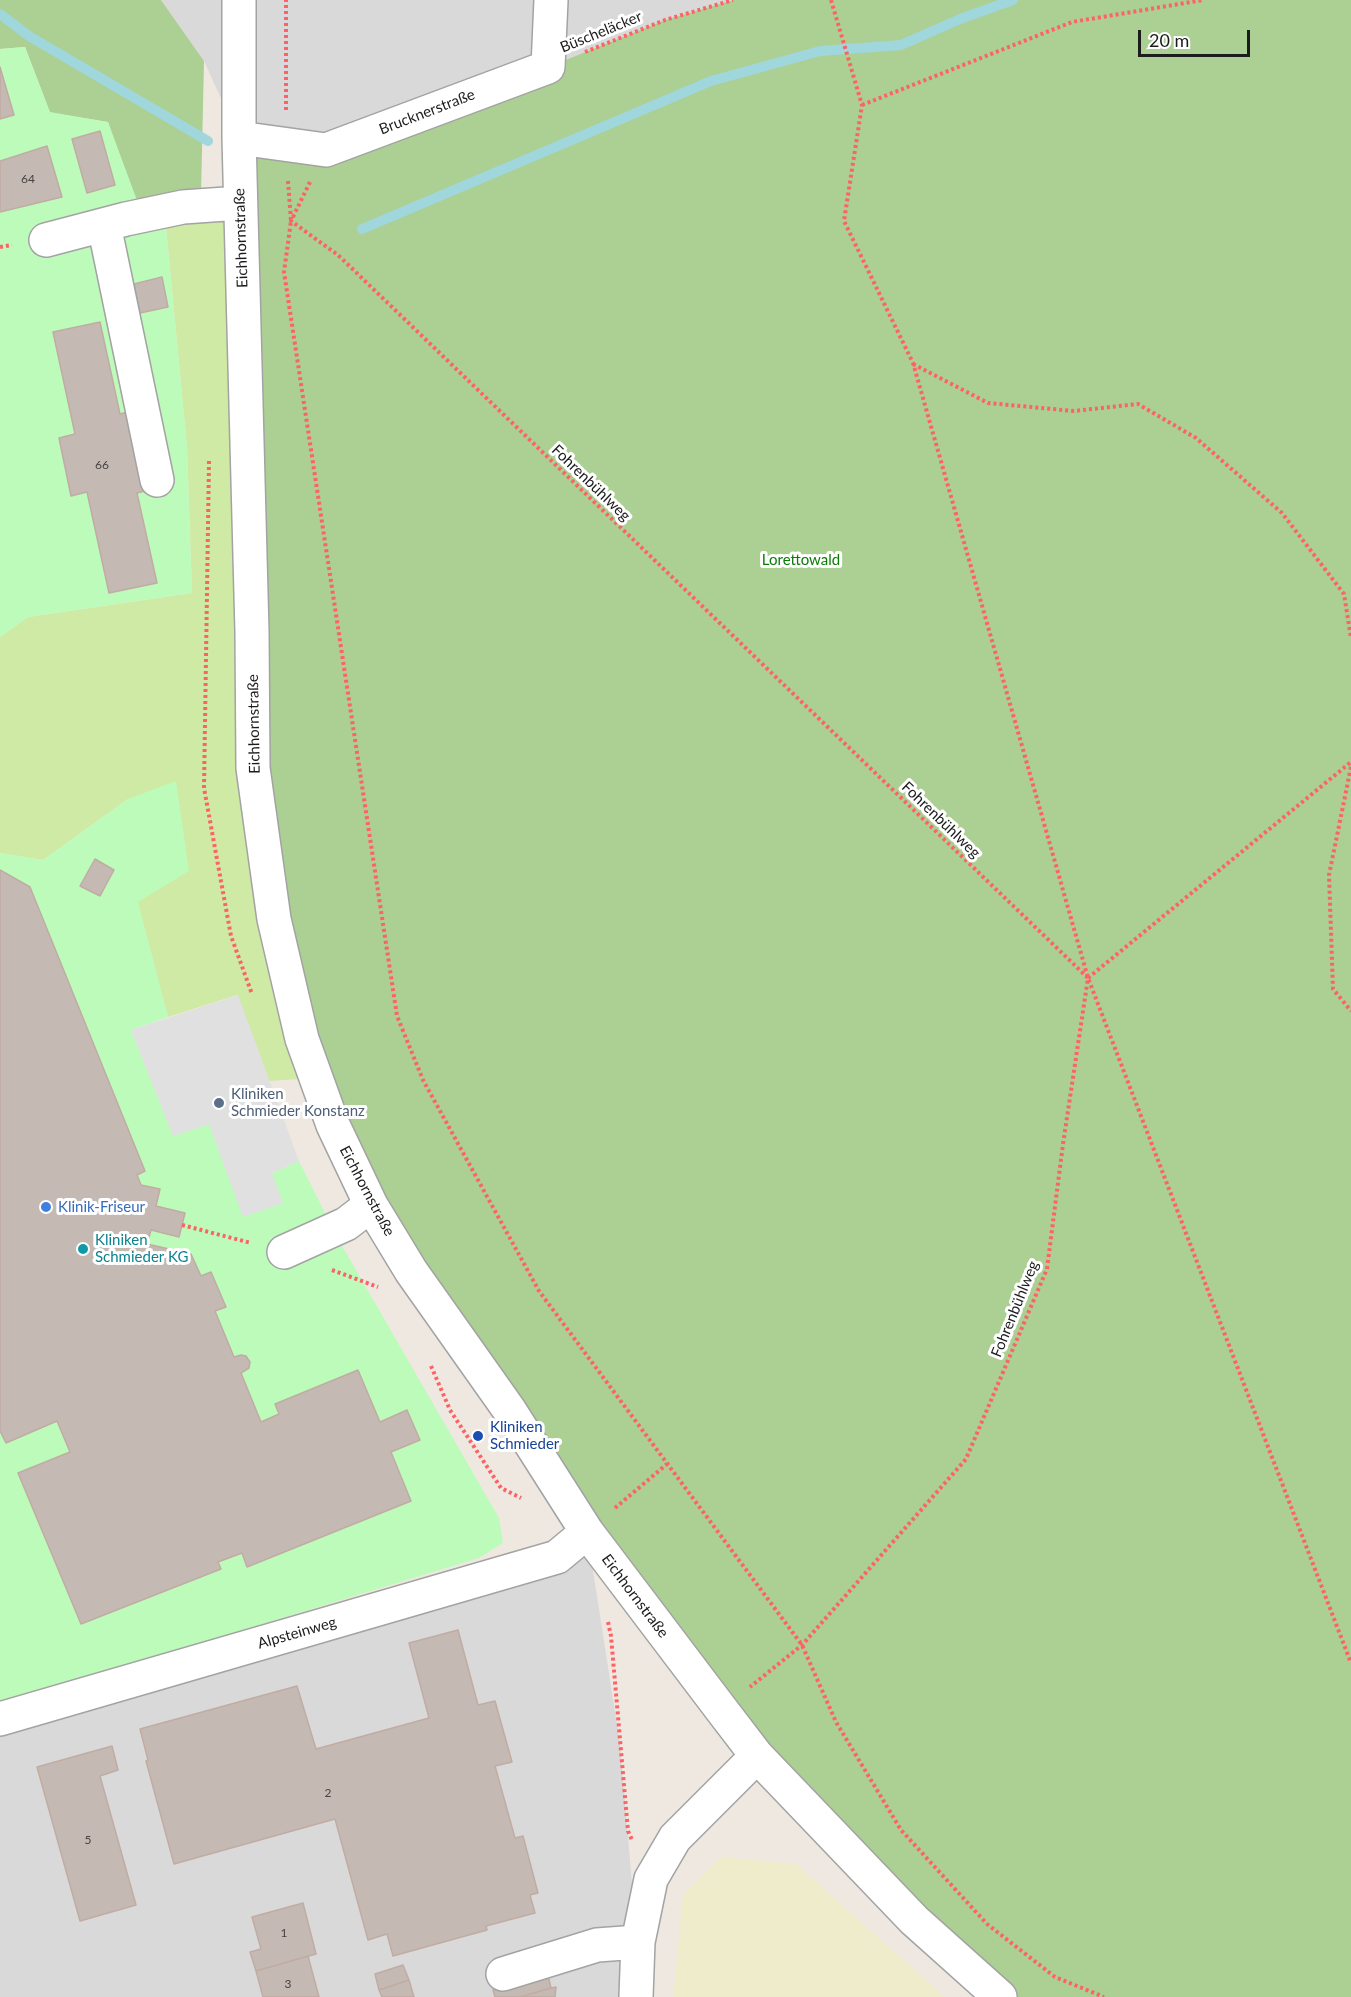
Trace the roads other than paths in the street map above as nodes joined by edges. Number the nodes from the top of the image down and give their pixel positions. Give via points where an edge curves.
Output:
1 (239, 0) edge
2 (551, 0) edge
3 (239, 138) junction
4 (240, 203) junction
5 (104, 225) junction
6 (46, 240) dead end
7 (157, 480) dead end
8 (371, 1205) junction
9 (284, 1252) road end
10 (587, 1532) junction
11 (0, 1719) edge
12 (757, 1756) junction
13 (638, 1942) junction
14 (503, 1974) dead end
15 (636, 1997) edge
16 (1000, 1997) edge

1 - 3 street, Eichhornstraße
2 - 3 street, Brucknerstraße via 548,67 326,150
3 - 4 street, Eichhornstraße
4 - 5 street via 183,207
4 - 8 street, Eichhornstraße via 254,780 274,919 302,1039 333,1125
5 - 6 street
5 - 7 street
8 - 9 street via 346,1224
8 - 10 street, Eichhornstraße via 411,1271 510,1411
10 - 11 street, Alpsteinweg via 556,1557
10 - 12 street, Eichhornstraße
12 - 13 street via 675,1838 651,1879
12 - 16 street, Eichhornstraße via 914,1920
13 - 14 street via 597,1945
13 - 15 street

